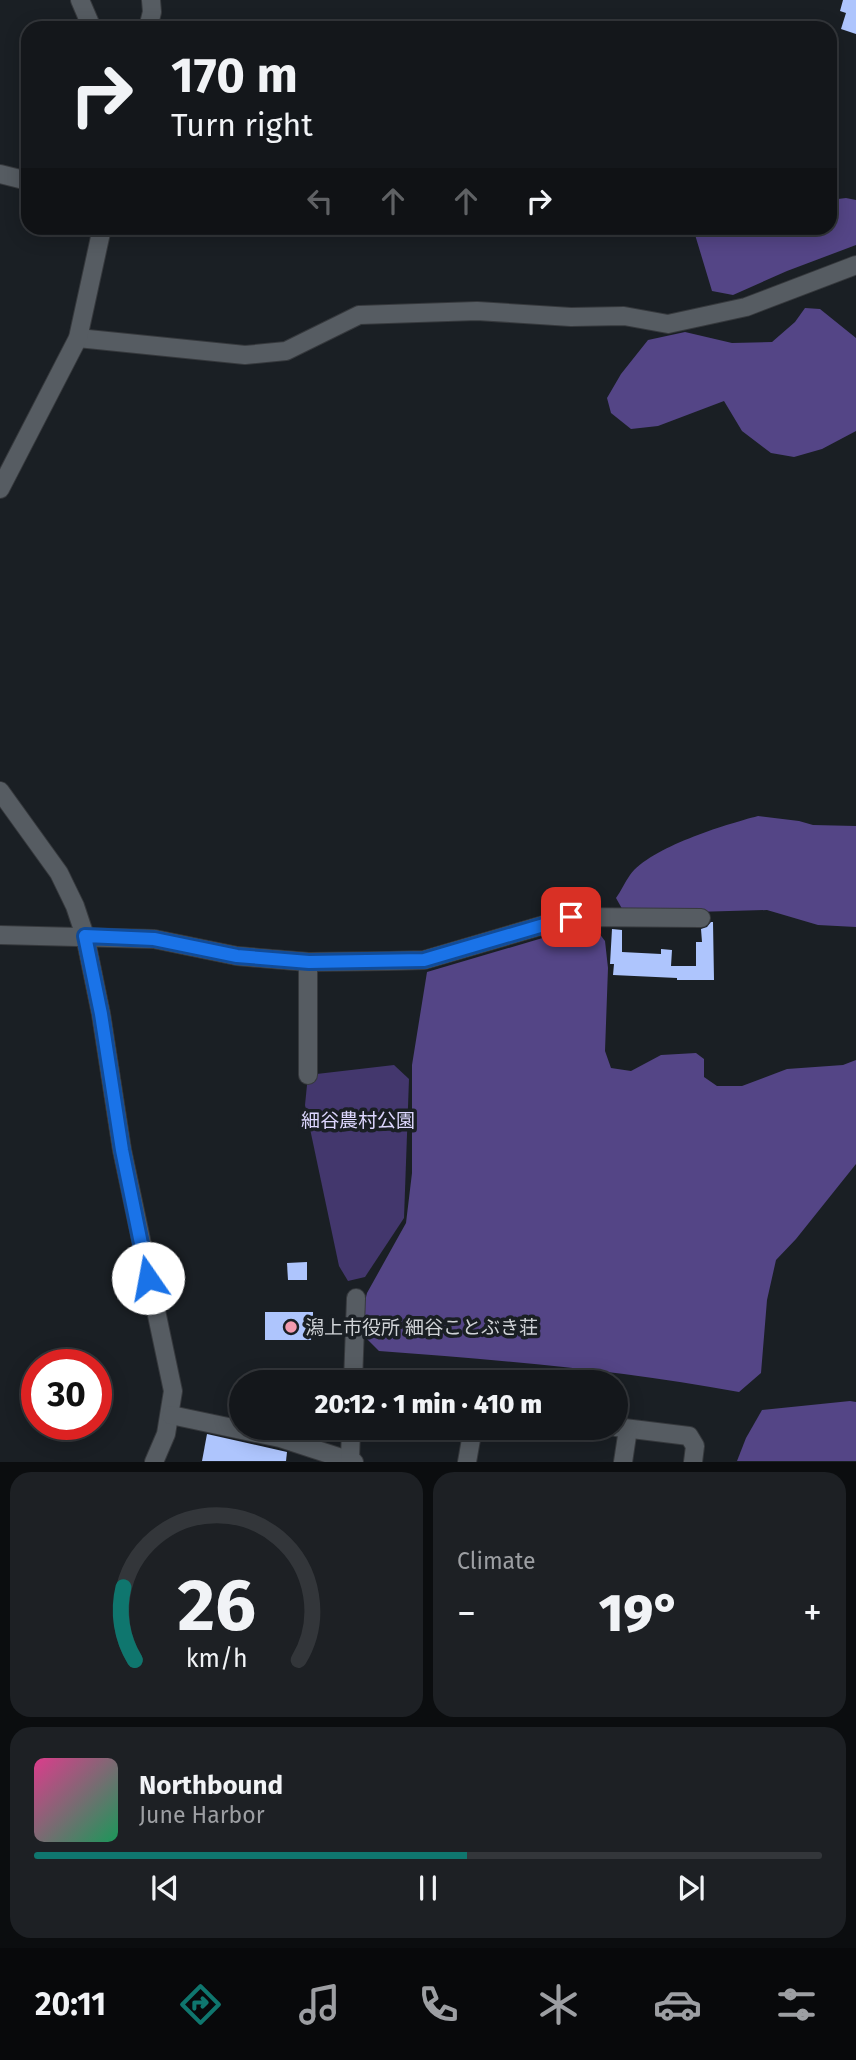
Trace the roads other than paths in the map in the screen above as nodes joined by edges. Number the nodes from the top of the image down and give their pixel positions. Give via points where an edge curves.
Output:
1 (80, 0) edge
2 (151, 0) edge
3 (89, 21) edge
4 (150, 21) edge
5 (0, 174) edge
6 (21, 179) edge
7 (100, 235) edge
8 (856, 265) edge
9 (78, 338) junction
10 (0, 489) edge
11 (0, 791) edge
12 (701, 918) dead end
13 (0, 934) edge
14 (85, 936) junction
15 (309, 962) junction
16 (308, 1075) dead end
17 (356, 1298) dead end
18 (353, 1370) edge
19 (171, 1415) junction
20 (628, 1429) edge
21 (351, 1440) edge
22 (471, 1440) edge
23 (622, 1440) edge
24 (154, 1461) edge
25 (352, 1461) edge
26 (467, 1461) edge
27 (623, 1461) edge
28 (693, 1461) edge

1 - 3 street
2 - 4 street
5 - 6 street
7 - 9 street
8 - 9 street via 746,307 668,324 624,316 477,311 359,316 286,351 245,355
9 - 10 street
11 - 14 street via 58,873
12 - 15 street via 571,917 424,960
13 - 14 street
14 - 15 street via 154,939 237,956
14 - 19 street via 122,1150 173,1391
15 - 16 street
17 - 18 street
19 - 24 street
19 - 25 street via 280,1438
20 - 28 street via 689,1436 695,1446
21 - 25 street
22 - 26 street
23 - 27 street

